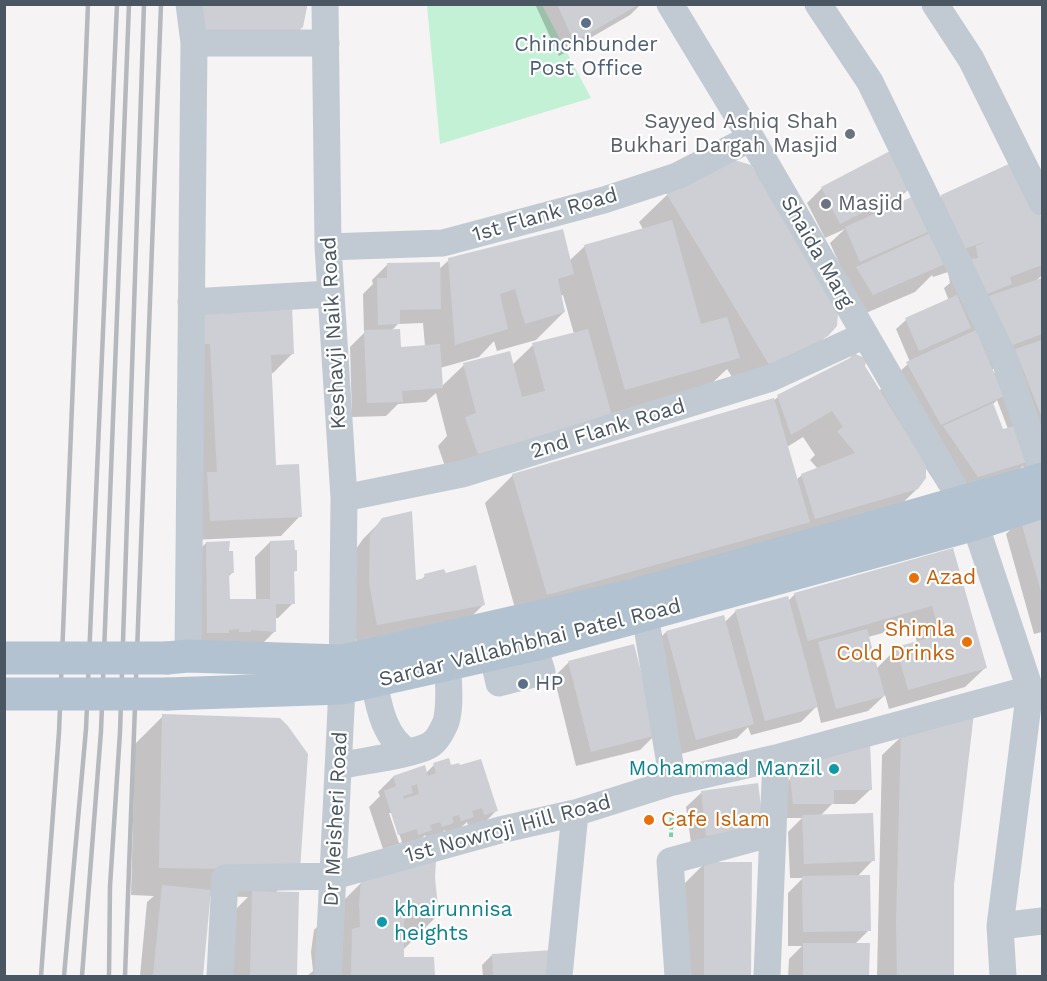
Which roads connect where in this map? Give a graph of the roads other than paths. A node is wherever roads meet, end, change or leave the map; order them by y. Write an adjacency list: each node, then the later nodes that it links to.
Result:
1 (189, 4): 6 (street)
2 (325, 4): 7 (street, Keshavji Naik Road)
3 (670, 4): 8 (street, Shaida Marg)
4 (818, 4): 14 (street)
5 (935, 4): 9 (street)
6 (194, 43): 7 (street); 12 (street)
7 (326, 43): 10 (street, Keshavji Naik Road)
8 (751, 138): 10 (street, 1st Flank Road); 13 (street, Shaida Marg)
9 (1042, 202)
10 (328, 247): 11 (street, Keshavji Naik Road)
11 (330, 294): 12 (street); 16 (street, Keshavji Naik Road)
12 (191, 302): 20 (street)
13 (865, 335): 16 (street, 2nd Flank Road); 18 (street, Shaida Marg)
14 (1042, 470)
15 (1042, 479): 18 (main road, Sardar Vallabhbhai Patel Road)
16 (344, 498): 23 (street, Keshavji Naik Road)
17 (1042, 501): 18 (main road, Sardar Vallabhbhai Patel Road)
18 (969, 513): 19 (main road, Sardar Vallabhbhai Patel Road); 25 (street, Shaida Marg)
19 (640, 605): 22 (main road, Sardar Vallabhbhai Patel Road); 23 (main road, Sardar Vallabhbhai Patel Road); 30 (street)
20 (178, 657): 21 (main road, Sardar Vallabhbhai Patel Road, bridge); 23 (main road, Sardar Vallabhbhai Patel Road)
21 (4, 658)
22 (448, 665): 24 (main road, Sardar Vallabhbhai Patel Road); 27 (street)
23 (342, 674): 24 (main road, Sardar Vallabhbhai Patel Road); 26 (main road, Sardar Vallabhbhai Patel Road, bridge); 29 (street, Dr Meisheri Road)
24 (374, 682): 27 (street)
25 (1030, 689): 28 (street, 1st Nowroji Hill Road); 35 (street)
26 (4, 694)
27 (408, 752): 29 (street)
28 (776, 758): 30 (street, 1st Nowroji Hill Road); 32 (street)
29 (339, 766): 33 (street, Dr Meisheri Road)
30 (673, 782): 31 (street, 1st Nowroji Hill Road)
31 (575, 813): 33 (street, 1st Nowroji Hill Road); 38 (street)
32 (773, 833): 39 (street); 40 (street)
33 (334, 876): 36 (street, 1st Nowroji Hill Road); 37 (street, Dr Meisheri Road)
34 (1042, 921): 35 (street)
35 (1000, 926): 41 (street)
36 (220, 976)
37 (328, 976)
38 (559, 976)
39 (678, 976)
40 (767, 976)
41 (1003, 976)

